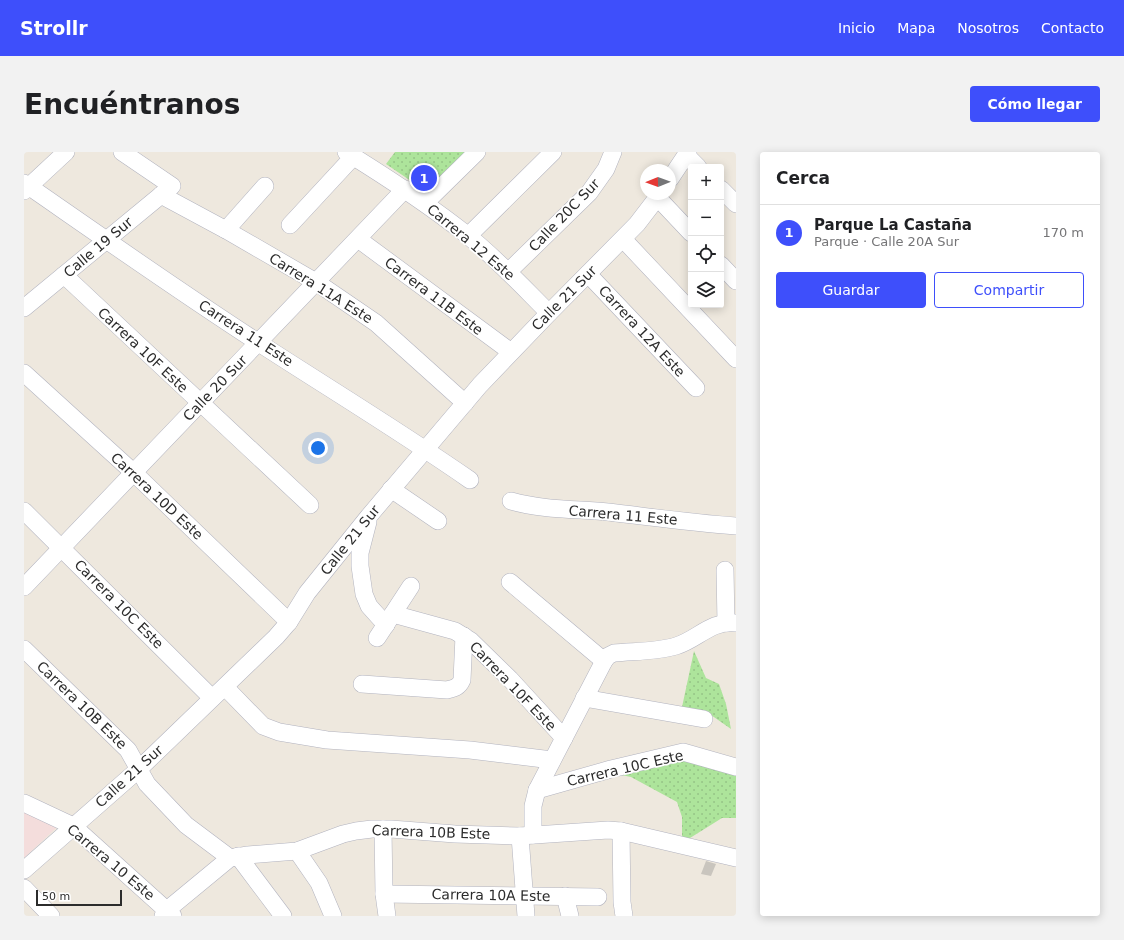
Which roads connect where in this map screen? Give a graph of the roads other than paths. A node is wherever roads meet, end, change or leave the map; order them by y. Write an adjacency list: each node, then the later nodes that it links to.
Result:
1 (66, 152): 12 (street)
2 (122, 152): 8 (street, Carrera 11A Este)
3 (477, 152): 18 (street)
4 (553, 152): 23 (street)
5 (613, 152): 28 (street, Calle 20C Sur)
6 (350, 154): 13 (street, Carrera 12 Este); 20 (street)
7 (687, 154): 9 (street); 10 (street)
8 (138, 157): 14 (street, Carrera 11A Este)
9 (695, 164)
10 (676, 170)
11 (265, 186): 21 (street)
12 (26, 187): 26 (street, Carrera 11 Este)
13 (405, 189): 18 (street, Carrera 12 Este); 24 (street, Calle 20 Sur)
14 (166, 190): 21 (street, Carrera 11A Este); 26 (street, Calle 19 Sur)
15 (724, 193): 19 (street)
16 (655, 200): 25 (street, Calle 21 Sur)
17 (662, 200): 22 (street)
18 (425, 203): 23 (street, Carrera 12 Este)
19 (736, 204)
20 (290, 225)
21 (226, 230): 32 (street, Carrera 11A Este)
22 (688, 230)
23 (468, 236): 28 (street, Carrera 12 Este)
24 (358, 239): 32 (street, Calle 20 Sur); 36 (street, Carrera 11B Este)
25 (623, 239): 29 (street, Calle 21 Sur); 37 (street)
26 (106, 240): 30 (street, Calle 19 Sur); 35 (street, Carrera 11 Este)
27 (724, 268): 31 (street)
28 (508, 272): 34 (street, Carrera 12 Este)
29 (588, 274): 34 (street, Calle 21 Sur); 39 (street, Carrera 12A Este)
30 (64, 276): 33 (street, Calle 19 Sur); 40 (street, Carrera 10F Este)
31 (736, 281)
32 (316, 282): 35 (street, Calle 20 Sur); 41 (street, Carrera 11A Este)
33 (24, 308)
34 (549, 313): 36 (street, Calle 21 Sur)
35 (259, 343): 40 (street, Calle 20 Sur); 42 (street, Carrera 11 Este)
36 (511, 352): 41 (street, Calle 21 Sur)
37 (736, 359)
38 (24, 373): 43 (street, Carrera 10D Este)
39 (696, 388)
40 (201, 403): 43 (street, Calle 20 Sur); 47 (street, Carrera 10F Este)
41 (465, 403): 42 (street, Calle 21 Sur)
42 (427, 449): 44 (street, Carrera 11 Este); 45 (street, Calle 21 Sur)
43 (134, 473): 52 (street, Calle 20 Sur); 57 (street, Carrera 10D Este)
44 (470, 480)
45 (391, 489): 49 (street, Calle 21 Sur); 50 (street)
46 (511, 501): 51 (street, Carrera 11 Este)
47 (310, 505)
48 (24, 511): 52 (street, Carrera 10C Este)
49 (369, 516): 57 (street, Calle 21 Sur); 59 (street)
50 (438, 521)
51 (736, 526)
52 (62, 548): 56 (street, Calle 20 Sur); 64 (street, Carrera 10C Este)
53 (725, 570): 58 (street)
54 (510, 582): 62 (street)
55 (411, 586): 59 (street)
56 (24, 588)
57 (289, 622): 64 (street, Calle 21 Sur)
58 (731, 623): 62 (street)
59 (385, 626): 60 (street, Carrera 10F Este)
60 (464, 636): 63 (street); 67 (street, Carrera 10F Este)
61 (24, 649): 70 (street, Carrera 10B Este)
62 (604, 661): 65 (street)
63 (362, 684)
64 (218, 693): 68 (street); 70 (street, Calle 21 Sur)
65 (584, 698): 66 (street); 67 (street)
66 (704, 719)
67 (564, 738): 68 (street)
68 (552, 760): 71 (street)
69 (736, 767): 71 (street, Carrera 10C Este)
70 (139, 769): 73 (street, Calle 21 Sur); 78 (street, Carrera 10B Este)
71 (537, 790): 76 (street)
72 (24, 803): 73 (street, Carrera 10 Este)
73 (73, 826): 80 (street, Calle 21 Sur); 86 (street, Carrera 10 Este)
74 (383, 829): 76 (street, Carrera 10B Este); 77 (street, Carrera 10B Este); 82 (street)
75 (621, 831): 76 (street, Carrera 10B Este); 79 (street, Carrera 10B Este); 93 (street)
76 (526, 835): 83 (street)
77 (297, 851): 78 (street, Carrera 10B Este); 89 (street)
78 (234, 857): 86 (street); 88 (street)
79 (736, 858)
80 (24, 870)
81 (24, 888): 87 (street)
82 (384, 894): 83 (street, Carrera 10A Este); 90 (street)
83 (524, 896): 84 (street, Carrera 10A Este); 91 (street)
84 (565, 896): 85 (street, Carrera 10A Este); 92 (street)
85 (598, 897)
86 (168, 914)
87 (51, 916)
88 (283, 916)
89 (333, 916)
90 (387, 916)
91 (526, 916)
92 (570, 916)
93 (624, 916)

